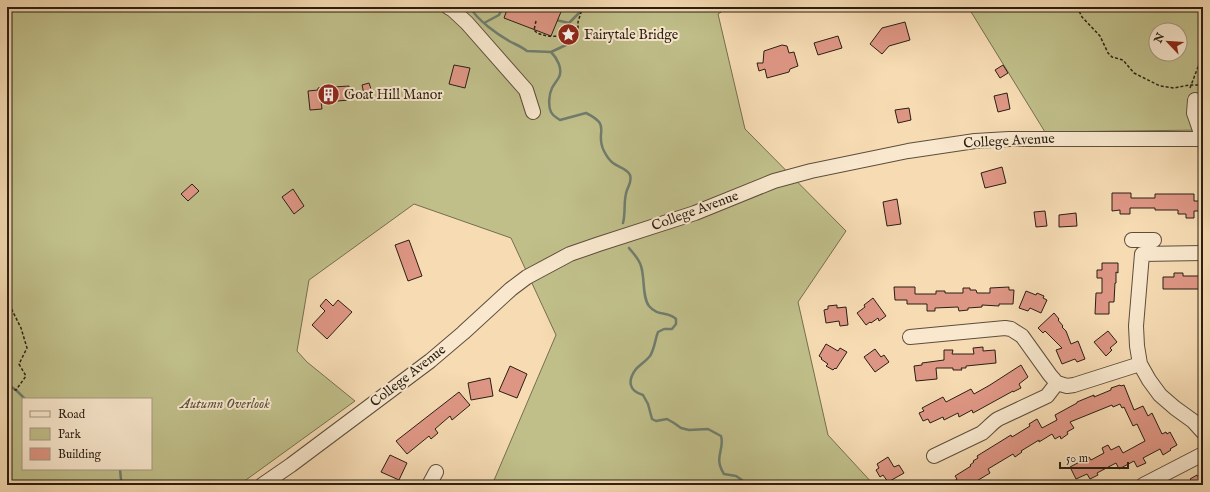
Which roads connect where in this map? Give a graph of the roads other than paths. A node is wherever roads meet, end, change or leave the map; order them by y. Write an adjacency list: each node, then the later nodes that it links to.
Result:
1 (448, 7): 3 (street)
2 (1193, 94): 4 (street)
3 (533, 112)
4 (1203, 139): 13 (street, College Avenue)
5 (1203, 254): 7 (street)
6 (910, 337): 8 (street)
7 (1140, 364): 8 (street); 9 (street)
8 (1057, 383): 11 (street)
9 (1203, 432)
10 (1203, 454): 15 (street)
11 (934, 456)
12 (436, 472): 14 (street)
13 (262, 485)
14 (429, 485)
15 (1143, 485)

